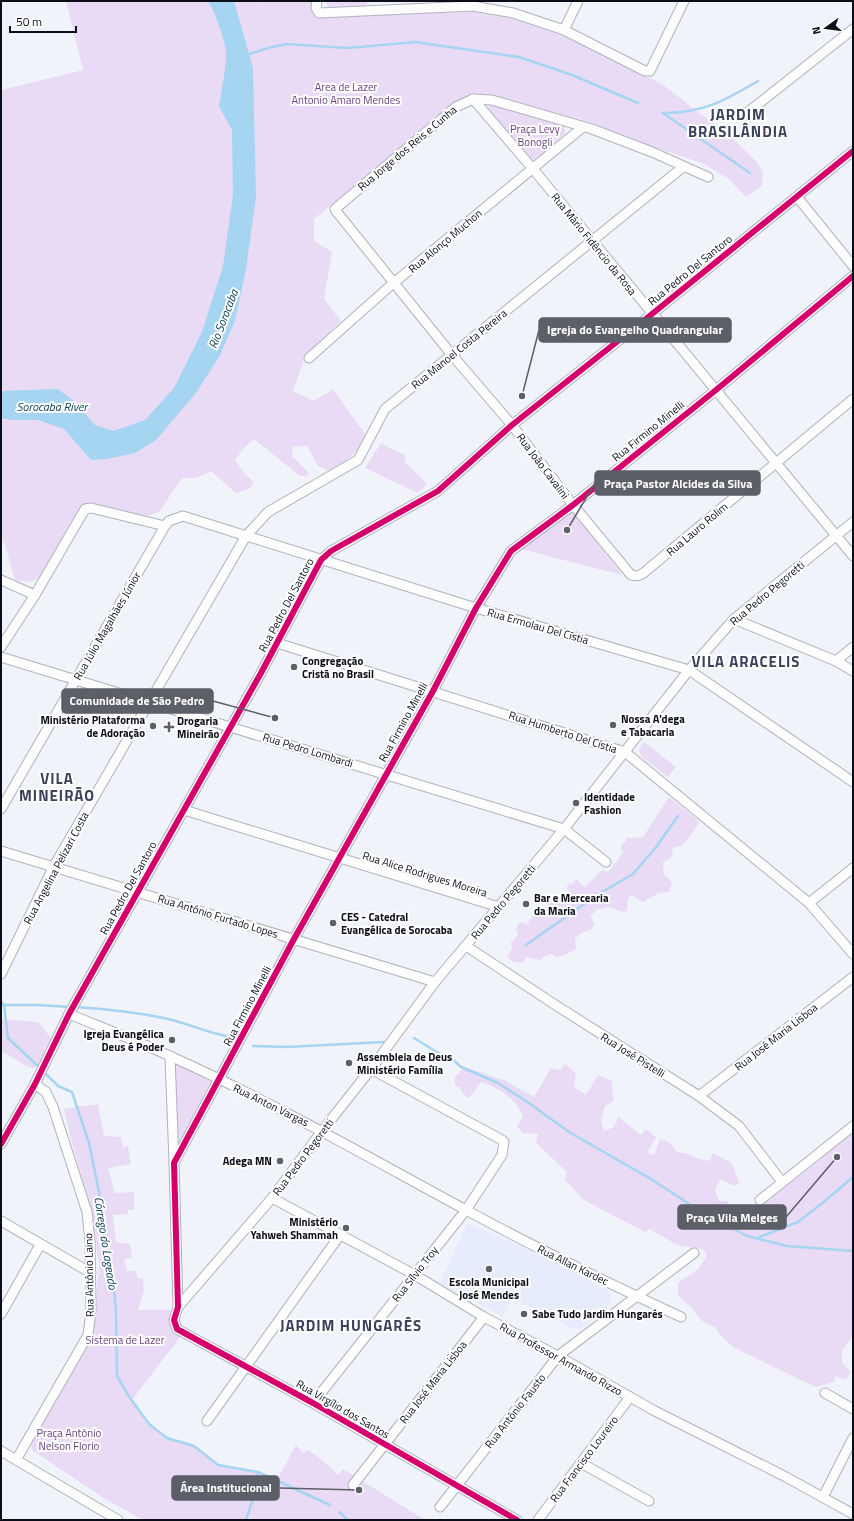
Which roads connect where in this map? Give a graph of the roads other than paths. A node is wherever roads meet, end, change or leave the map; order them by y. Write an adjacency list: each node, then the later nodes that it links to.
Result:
1 (375, 1): 6 (street)
2 (578, 1): 8 (street)
3 (684, 1): 8 (street)
4 (316, 4): 6 (street)
5 (474, 4): 6 (street); 8 (street)
6 (371, 11)
7 (853, 29): 10 (street)
8 (564, 30)
9 (473, 99): 11 (street, Rua Jorge dos Reis e Cunha); 14 (street, Rua Mário Fidêncio da Rosa); 17 (street, Rua Jorge dos Reis e Cunha)
10 (743, 116)
11 (583, 127): 13 (street, Rua Jorge dos Reis e Cunha); 14 (street, Rua Alonço Muchon)
12 (853, 151): 16 (street, Rua Pedro Del Santoro)
13 (683, 167): 15 (street, Rua Jorge dos Reis e Cunha); 18 (street, Rua Manoel Costa Pereira)
14 (533, 169): 18 (street, Rua Mário Fidêncio da Rosa); 21 (street, Rua Alonço Muchon)
15 (708, 176)
16 (797, 197): 19 (street); 22 (street, Rua Pedro Del Santoro)
17 (336, 207): 21 (street, Rua João Cavalini)
18 (592, 241): 22 (street, Rua Mário Fidêncio da Rosa); 23 (street, Rua Manoel Costa Pereira)
19 (853, 266)
20 (853, 276): 25 (street, Rua Firmino Minelli)
21 (394, 284): 23 (street, Rua João Cavalini); 24 (street, Rua Alonço Muchon)
22 (652, 314): 25 (street, Rua Mário Fidêncio da Rosa); 27 (street, Rua Pedro Del Santoro)
23 (452, 355): 27 (street, Rua João Cavalini); 32 (street, Rua Manoel Costa Pereira)
24 (309, 358)
25 (716, 390): 28 (street, Rua Mário Fidêncio da Rosa); 29 (street, Rua Firmino Minelli)
26 (853, 398): 28 (street, Rua Lauro Rolim)
27 (512, 425): 29 (street, Rua João Cavalini); 35 (street, Rua Pedro Del Santoro)
28 (776, 463): 33 (street, Rua Mário Fidêncio da Rosa); 36 (street, Rua Lauro Rolim)
29 (573, 505): 36 (street, Rua João Cavalini); 39 (street, Rua Firmino Minelli)
30 (853, 522): 33 (street, Rua Pedro Pegoretti)
31 (165, 526): 32 (street, Rua Ermolau Del Cístia); 38 (street); 48 (street, Rua Júlio Magalhães Júnior)
32 (246, 536): 35 (street, Rua Ermolau Del Cístia); 50 (street, Rua Angelina Pelizari Costa)
33 (836, 536): 34 (street, Rua Mário Fidêncio da Rosa); 40 (street, Rua Pedro Pegoretti)
34 (853, 556)
35 (321, 560): 39 (street, Rua Ermolau Del Cístia); 41 (street, Rua Pedro Del Santoro)
36 (631, 576)
37 (1, 580): 38 (street)
38 (35, 595): 42 (street)
39 (476, 608): 46 (street, Rua Ermolau Del Cístia); 49 (street, Rua Firmino Minelli)
40 (734, 620): 45 (street); 46 (street, Rua Pedro Pegoretti)
41 (278, 643): 49 (street, Rua Humberto Del Cístia); 51 (street, Rua Pedro Del Santoro)
42 (1, 647)
43 (853, 647): 45 (street)
44 (1, 657): 48 (street, Rua Pedro Lombardi)
45 (836, 661): 47 (street)
46 (689, 670): 52 (street, Rua Pedro Pegoretti); 54 (street, Rua Ermolau Del Cístia)
47 (853, 671)
48 (77, 679): 50 (street, Rua Pedro Lombardi); 55 (street, Rua Júlio Magalhães Júnior)
49 (432, 691): 52 (street, Rua Humberto Del Cístia); 53 (street, Rua Firmino Minelli)
50 (150, 702): 51 (street, Rua Pedro Lombardi); 61 (street, Rua Angelina Pelizari Costa)
51 (230, 726): 53 (street, Rua Pedro Lombardi); 56 (street, Rua Pedro Del Santoro)
52 (625, 752): 57 (street, Rua Pedro Pegoretti); 64 (street, Rua Humberto Del Cístia)
53 (386, 774): 57 (street, Rua Pedro Lombardi); 59 (street, Rua Firmino Minelli)
54 (853, 782)
55 (1, 809)
56 (184, 810): 59 (street, Rua Alice Rodrigues Moreira); 63 (street, Rua Pedro Del Santoro)
57 (564, 829): 60 (street, Rua Pedro Lombardi); 65 (street, Rua Pedro Pegoretti)
58 (1, 851): 61 (street, Rua Antônio Furtado Lopes)
59 (340, 858): 65 (street, Rua Alice Rodrigues Moreira); 66 (street, Rua Firmino Minelli)
60 (606, 862)
61 (54, 866): 63 (street, Rua Antônio Furtado Lopes); 69 (street, Rua Angelina Pelizari Costa)
62 (853, 868): 64 (street)
63 (138, 892): 66 (street, Rua Antônio Furtado Lopes); 72 (street, Rua Pedro Del Santoro)
64 (809, 903): 68 (street, Rua Humberto Del Cístia)
65 (499, 907): 67 (street, Rua Pedro Pegoretti)
66 (294, 940): 71 (street, Rua Antônio Furtado Lopes); 75 (street, Rua Firmino Minelli)
67 (466, 946): 71 (street, Rua Pedro Pegoretti); 77 (street, Rua José Pistelli)
68 (853, 954)
69 (1, 974)
70 (853, 977): 77 (street, Rua José Maria Lisboa)
71 (436, 982): 74 (street, Rua Pedro Pegoretti)
72 (69, 1014): 73 (street, Rua Anton Vargas); 76 (street, Rua Pedro Del Santoro)
73 (170, 1056): 75 (street, Rua Anton Vargas); 81 (street)
74 (371, 1069): 79 (street, Rua Pedro Pegoretti); 85 (street, Rua Sílvio Troy)
75 (220, 1080): 79 (street, Rua Anton Vargas); 81 (street, Rua Firmino Minelli)
76 (35, 1084): 80 (street, Rua Pedro Del Santoro); 90 (street, Rua Antônio Laino)
77 (699, 1096): 82 (street, Rua José Pistelli)
78 (853, 1126): 82 (street)
79 (322, 1131): 83 (street, Rua Pedro Pegoretti); 85 (street, Rua Anton Vargas)
80 (1, 1144)
81 (174, 1163): 93 (street)
82 (782, 1182): 84 (street)
83 (272, 1198): 87 (street, Rua Professor Armando Rizzo); 93 (street, Rua Pedro Pegoretti)
84 (760, 1200)
85 (466, 1210): 91 (street, Rua Sílvio Troy); 92 (street, Rua Allan Kardec)
86 (1, 1221): 88 (street)
87 (340, 1235): 91 (street, Rua Professor Armando Rizzo); 98 (street)
88 (40, 1245): 90 (street); 94 (street)
89 (694, 1253): 92 (street, Rua Antônio Fausto)
90 (91, 1273): 107 (street, Rua Antônio Laino)
91 (415, 1275): 95 (street, Rua Professor Armando Rizzo); 101 (street, Rua Sílvio Troy)
92 (638, 1296): 96 (street, Rua Allan Kardec); 97 (street, Rua Antônio Fausto)
93 (178, 1307): 98 (street, Rua Virgílio dos Santos)
94 (1, 1314)
95 (484, 1317): 97 (street, Rua Professor Armando Rizzo); 105 (street, Rua José Maria Lisboa)
96 (681, 1317)
97 (558, 1356): 100 (street, Rua Professor Armando Rizzo); 110 (street, Rua Antônio Fausto)
98 (246, 1366): 101 (street, Rua Virgílio dos Santos); 103 (street)
99 (825, 1393): 102 (street)
100 (630, 1397): 108 (street, Rua Francisco Loureiro); 111 (street, Rua Professor Armando Rizzo)
101 (313, 1403): 105 (street, Rua Virgílio dos Santos)
102 (853, 1409)
103 (207, 1421)
104 (853, 1438): 111 (street)
105 (384, 1444): 109 (street, Rua José Maria Lisboa); 110 (street, Rua Virgílio dos Santos)
106 (1, 1451): 107 (street)
107 (16, 1460): 115 (street)
108 (580, 1464): 112 (street); 117 (street, Rua Francisco Loureiro)
109 (353, 1485)
110 (456, 1485): 113 (street, Rua Antônio Fausto); 116 (street, Rua Virgílio dos Santos)
111 (823, 1497): 114 (street, Rua Professor Armando Rizzo)
112 (649, 1501)
113 (440, 1507)
114 (853, 1513): 118 (street)
115 (118, 1520)
116 (517, 1520)
117 (538, 1520)
118 (845, 1520)

